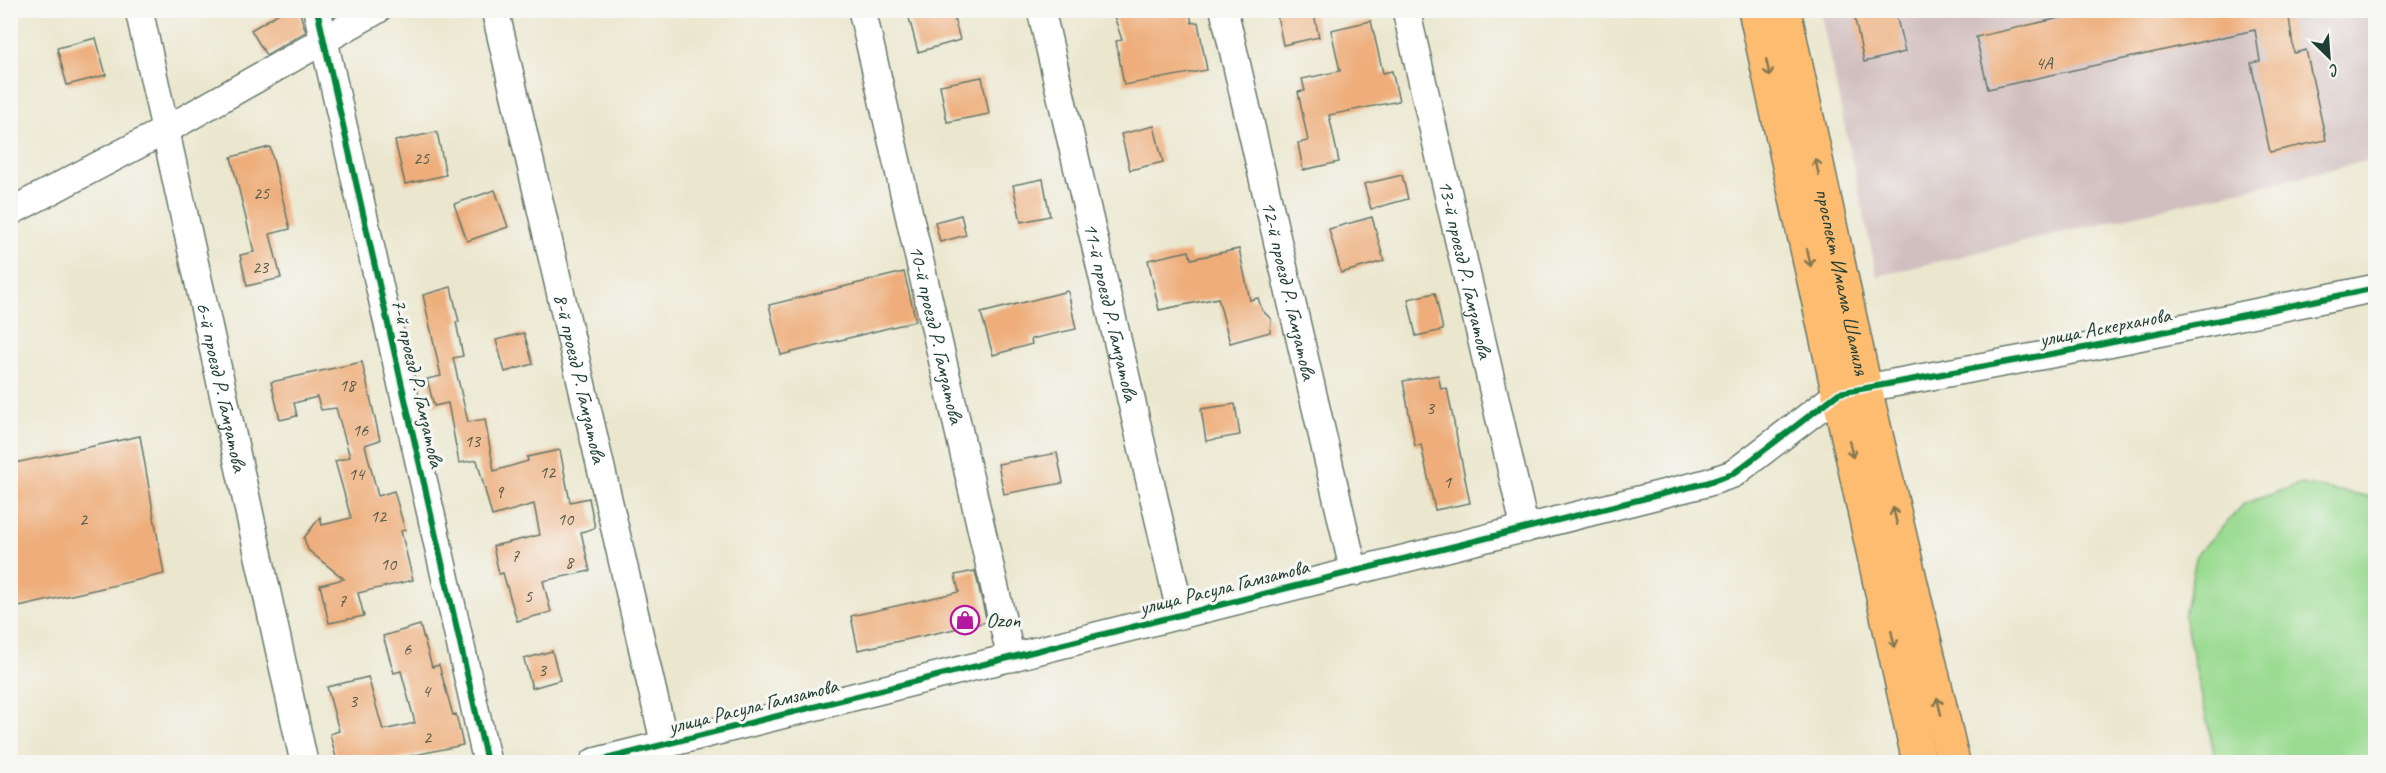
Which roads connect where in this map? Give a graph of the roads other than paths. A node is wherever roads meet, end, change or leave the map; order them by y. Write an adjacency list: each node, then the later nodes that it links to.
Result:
1 (139, 10): 12 (street, 6-й проезд Р. Гамзатова)
2 (317, 10): 11 (street, 7-й проезд Р. Гамзатова)
3 (377, 10): 11 (street)
4 (495, 10): 20 (street, 8-й проезд Р. Гамзатова)
5 (862, 10): 19 (street, 10-й проезд Р. Гамзатова)
6 (1041, 10): 18 (street, 11-й проезд Р. Гамзатова)
7 (1224, 10): 17 (street, 12-й проезд Р. Гамзатова)
8 (1406, 10): 16 (street, 13-й проезд Р. Гамзатова)
9 (1755, 10): 15 (main road, проспект Имама Шамиля, one-way to 15)
10 (1784, 10): 15 (main road, проспект Имама Шамиля, one-way to 10)
11 (324, 40): 12 (street); 22 (street, 7-й проезд Р. Гамзатова)
12 (166, 130): 13 (street); 21 (street, 6-й проезд Р. Гамзатова)
13 (10, 212)
14 (2376, 288): 15 (street, улица Аскерханова)
15 (1852, 391): 16 (street, улица Расула Гамзатова); 24 (main road, проспект Имама Шамиля, one-way to 24); 25 (main road, проспект Имама Шамиля, one-way to 15)
16 (1525, 529): 17 (street, улица Расула Гамзатова)
17 (1354, 572): 18 (street, улица Расула Гамзатова)
18 (1181, 615): 19 (street, улица Расула Гамзатова)
19 (1011, 658): 20 (street, улица Расула Гамзатова)
20 (666, 745): 23 (street, улица Расула Гамзатова)
21 (304, 762)
22 (487, 762)
23 (594, 762)
24 (1919, 762)
25 (1953, 762)

